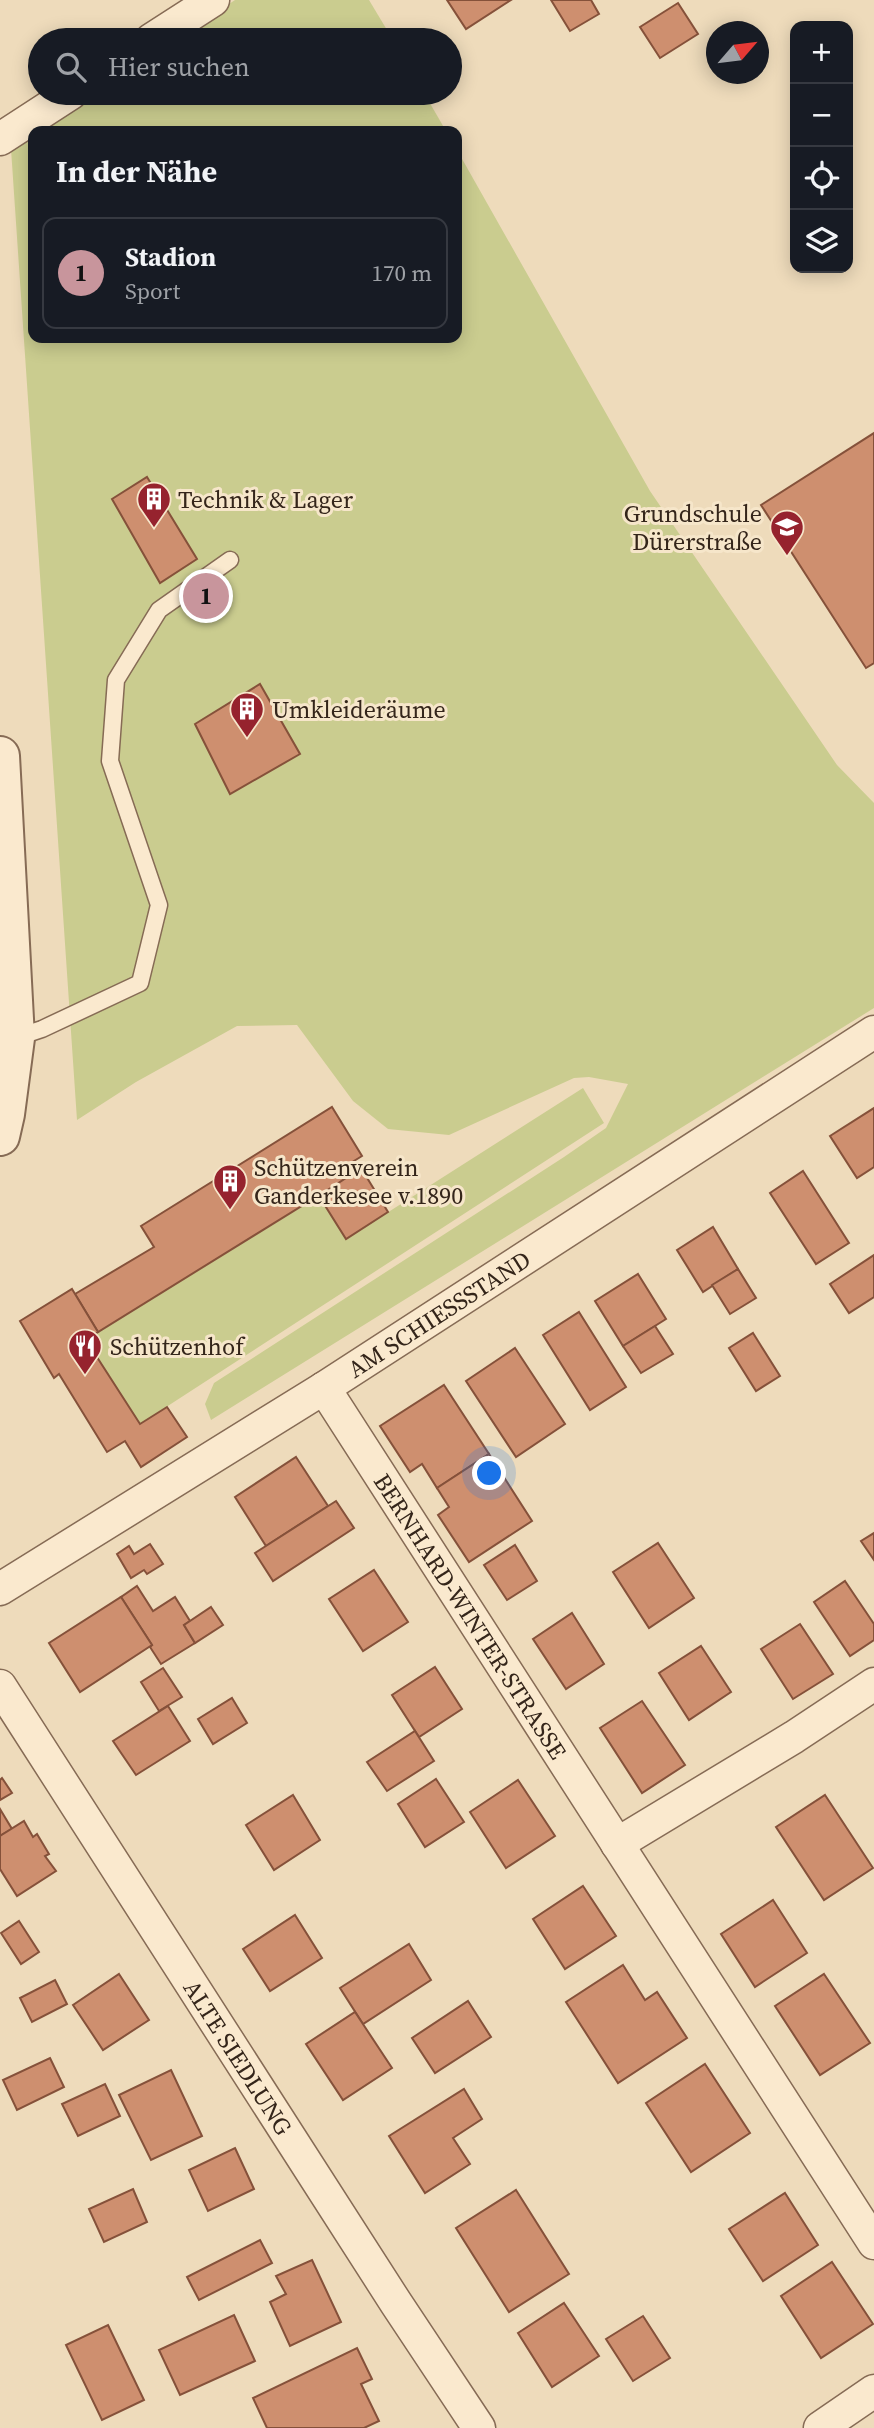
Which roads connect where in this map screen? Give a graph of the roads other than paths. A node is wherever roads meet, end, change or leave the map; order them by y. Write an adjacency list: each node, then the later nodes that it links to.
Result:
1 (213, 0): 2 (street)
2 (170, 28)
3 (52, 105): 4 (street)
4 (0, 139)
5 (230, 560): 9 (lane)
6 (0, 756): 7 (street)
7 (5, 938): 9 (street)
8 (874, 1032): 11 (street, AM SCHIESSSTAND)
9 (15, 1038): 10 (street)
10 (0, 1136)
11 (324, 1388): 12 (street, AM SCHIESSSTAND); 15 (street, BERNHARD-WINTER-STRASSE)
12 (0, 1589)
13 (874, 1685): 15 (street)
14 (0, 1686): 18 (street, ALTE SIEDLUNG)
15 (617, 1844): 16 (street, BERNHARD-WINTER-STRASSE)
16 (874, 2243)
17 (874, 2391): 19 (street)
18 (479, 2428)
19 (820, 2428)

